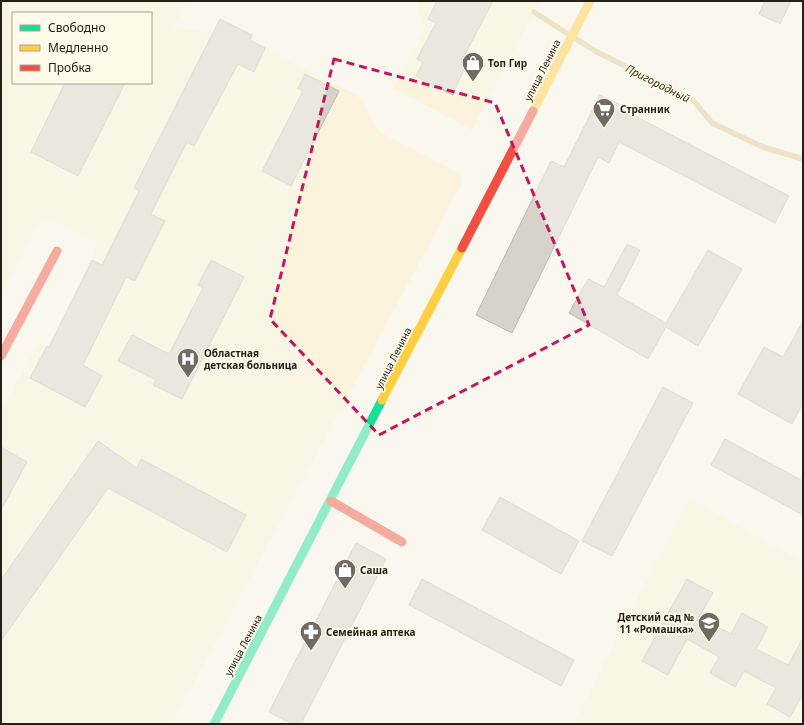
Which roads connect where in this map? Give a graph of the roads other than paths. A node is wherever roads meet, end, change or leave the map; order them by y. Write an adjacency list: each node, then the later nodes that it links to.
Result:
1 (590, 1): 4 (main road, улица Ленина)
2 (57, 251): 3 (main road)
3 (1, 356)
4 (331, 501): 5 (main road); 6 (main road, улица Ленина)
5 (402, 542)
6 (214, 724)

